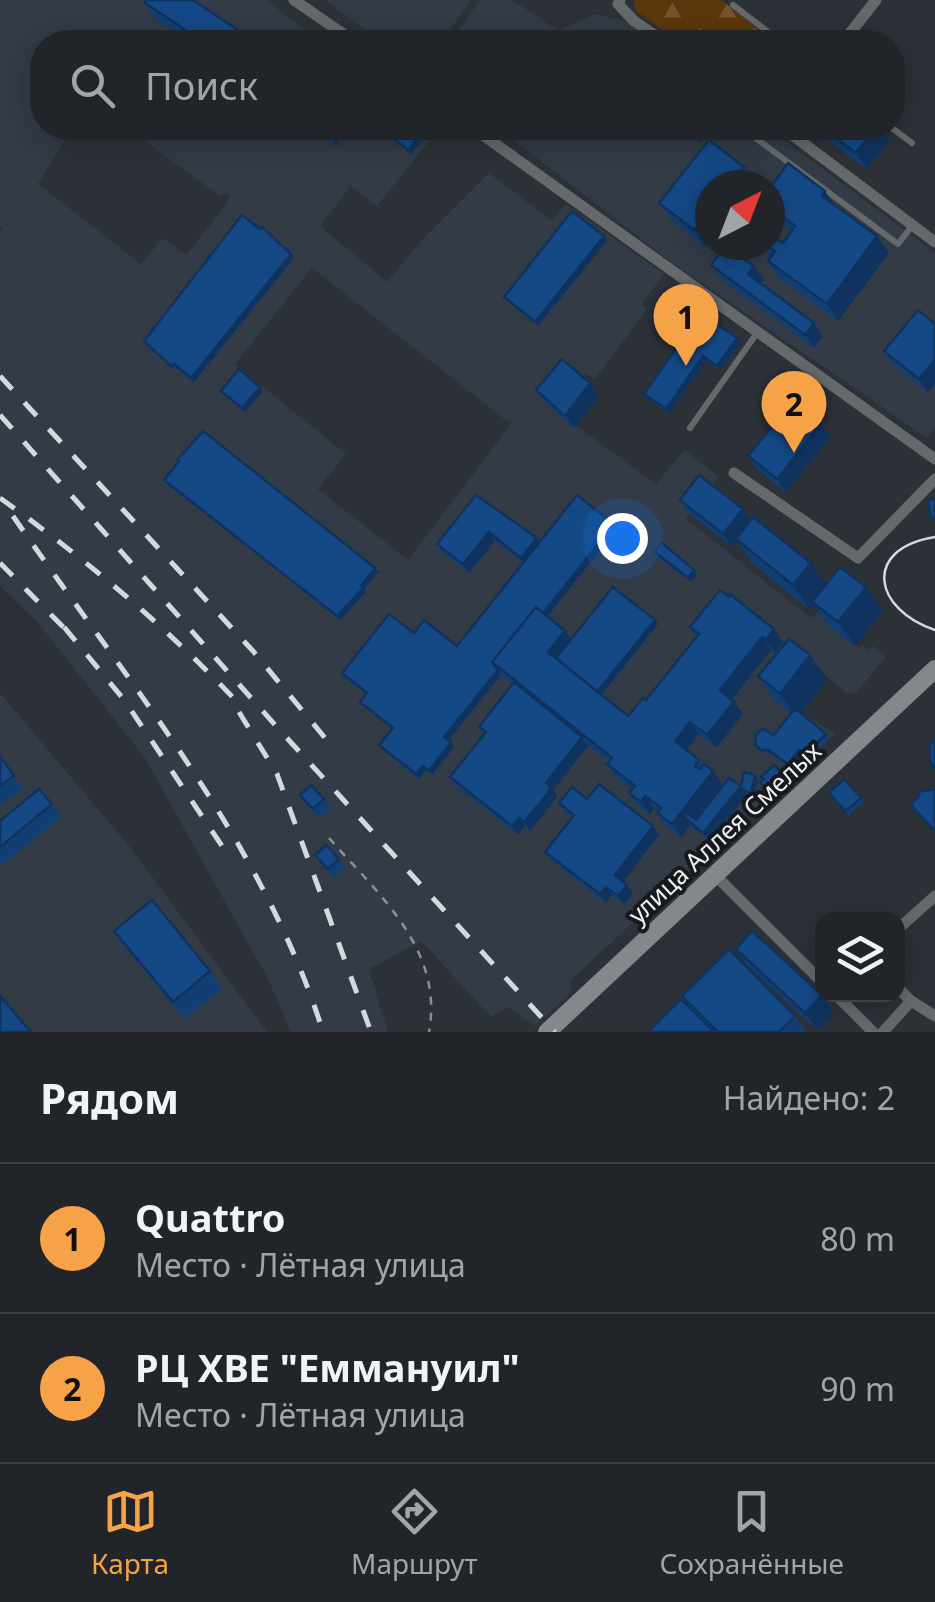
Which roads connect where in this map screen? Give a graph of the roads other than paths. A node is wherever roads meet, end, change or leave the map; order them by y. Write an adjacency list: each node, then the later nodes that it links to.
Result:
1 (294, 0): 5 (street)
2 (620, 0): 6 (street)
3 (876, 0): 8 (street)
4 (733, 5): 7 (lane)
5 (336, 30)
6 (647, 30)
7 (765, 30)
8 (852, 30)
9 (905, 138): 13 (lane)
10 (491, 140): 16 (street)
11 (758, 140): 14 (lane)
12 (799, 140): 14 (street)
13 (912, 143)
14 (912, 224): 15 (street)
15 (935, 242)
16 (758, 332): 17 (lane); 18 (street)
17 (690, 428)
18 (935, 459)
19 (734, 473): 20 (street)
20 (935, 478)
21 (935, 669): 22 (main road, улица Аллея Смелых)
22 (714, 875): 25 (street); 30 (main road, улица Аллея Смелых)
23 (935, 896): 24 (street)
24 (905, 923)
25 (815, 975)
26 (905, 996): 28 (street)
27 (843, 1002): 31 (street)
28 (911, 1002): 29 (street); 32 (street)
29 (935, 1016)
30 (547, 1032)
31 (873, 1032)
32 (882, 1032)

